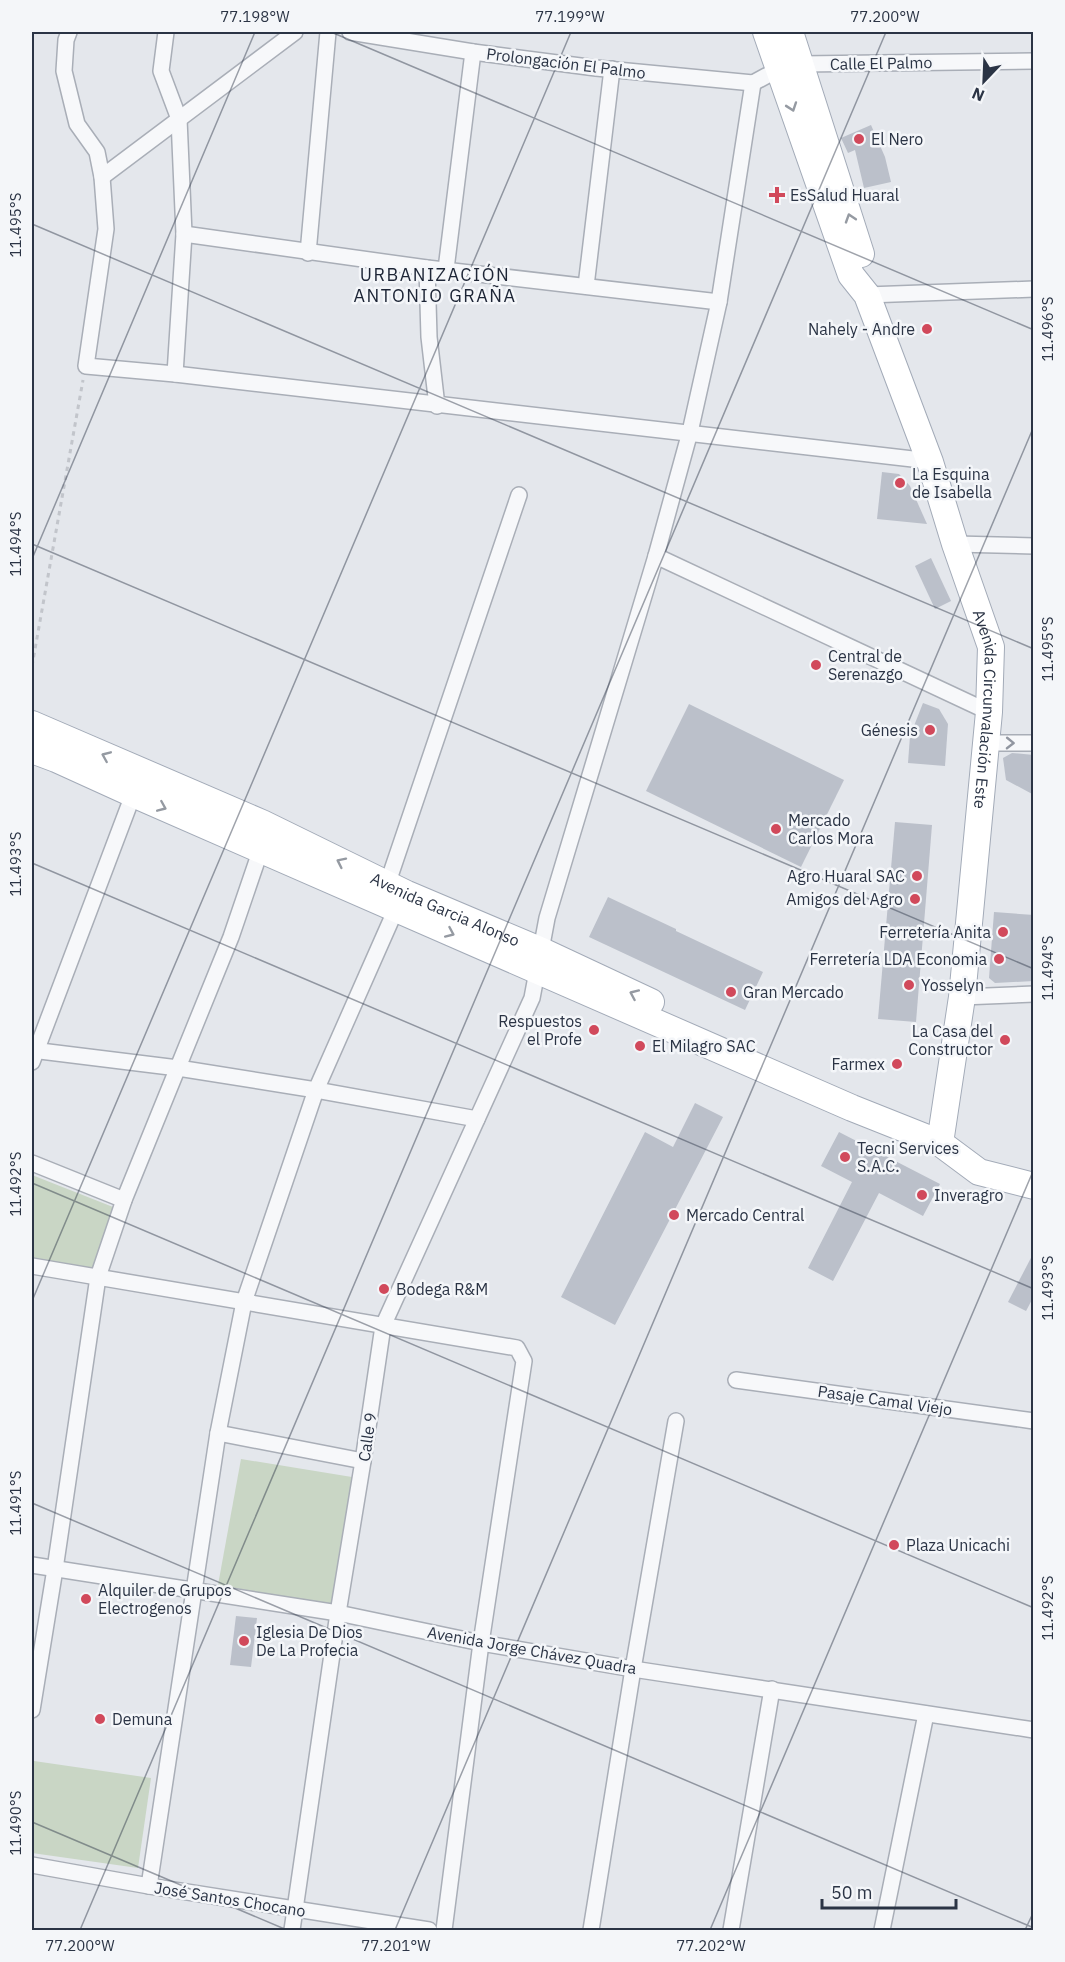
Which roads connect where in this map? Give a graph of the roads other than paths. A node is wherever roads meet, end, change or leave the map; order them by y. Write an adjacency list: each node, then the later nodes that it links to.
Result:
1 (69, 32): 14 (street)
2 (166, 32): 13 (street)
3 (295, 32): 13 (street)
4 (328, 32): 16 (street)
5 (350, 32): 8 (street, Prolongación El Palmo)
6 (766, 32): 10 (main road, Avenida Circunvalación Este)
7 (790, 32): 10 (main road, Avenida Circunvalación Este)
8 (473, 52): 11 (street, Prolongación El Palmo); 18 (street)
9 (1034, 62): 10 (street, Calle El Palmo)
10 (790, 67): 12 (street); 21 (main road, Avenida Circunvalación Este)
11 (612, 69): 12 (street, Prolongación El Palmo); 19 (street)
12 (753, 83): 22 (street, Calle 9)
13 (179, 119): 14 (street); 15 (street)
14 (102, 177): 23 (street)
15 (184, 234): 16 (street); 23 (street)
16 (308, 253): 17 (street)
17 (427, 268): 18 (street); 24 (street)
18 (446, 269): 19 (street)
19 (586, 286): 22 (street)
20 (1034, 288): 21 (street)
21 (867, 295): 26 (main road, Avenida Circunvalación Este)
22 (718, 302): 25 (street, Calle 9)
23 (175, 374): 24 (street)
24 (437, 406): 25 (street)
25 (690, 432): 26 (street); 30 (street, Calle 9)
26 (930, 461): 28 (main road, Avenida Circunvalación Este)
27 (519, 495): 39 (street)
28 (955, 544): 29 (street); 31 (main road, Avenida Circunvalación Este)
29 (1034, 546)
30 (656, 556): 31 (street); 41 (street, Calle 9)
31 (989, 712): 33 (main road, Avenida Circunvalación Este)
32 (32, 724): 36 (main road, Avenida Garcia Alonso, one-way to 32)
33 (986, 743): 34 (street, one-way to 34); 43 (main road, Avenida Circunvalación Este)
34 (1034, 743)
35 (32, 750): 36 (main road, Avenida Garcia Alonso)
36 (138, 783): 37 (main road, Avenida Garcia Alonso); 38 (main road, Avenida Garcia Alonso, one-way to 38); 44 (street)
37 (262, 823): 38 (street); 39 (main road, Avenida Garcia Alonso, one-way to 37)
38 (261, 849): 40 (main road, Avenida Garcia Alonso); 45 (street)
39 (387, 885): 41 (main road, Avenida Garcia Alonso)
40 (396, 909): 41 (main road, Avenida Garcia Alonso, one-way to 41); 46 (street)
41 (540, 961): 47 (street, Calle 9); 48 (main road, Avenida Garcia Alonso)
42 (1034, 994): 43 (street)
43 (962, 997): 48 (main road, Avenida Circunvalación Este)
44 (33, 1054): 45 (street)
45 (178, 1068): 46 (street); 51 (street)
46 (316, 1090): 47 (street); 54 (street)
47 (477, 1119): 55 (street, Calle 9)
48 (940, 1143): 50 (main road, Avenida Garcia Alonso)
49 (32, 1163): 51 (street)
50 (1034, 1186)
51 (124, 1200): 53 (street)
52 (32, 1266): 53 (street)
53 (98, 1277): 54 (street); 62 (street)
54 (244, 1302): 55 (street); 59 (street)
55 (383, 1326): 60 (street, Calle 9); 65 (street)
56 (736, 1380): 58 (street, Pasaje Camal Viejo)
57 (676, 1421): 66 (street)
58 (1034, 1421)
59 (218, 1433): 60 (street); 63 (street)
60 (363, 1461): 64 (street, Calle 9)
61 (32, 1565): 62 (street, Avenida Jorge Chávez Quadra)
62 (55, 1569): 63 (street, Avenida Jorge Chávez Quadra); 68 (street)
63 (193, 1590): 64 (street, Avenida Jorge Chávez Quadra); 72 (street)
64 (338, 1612): 65 (street, Avenida Jorge Chávez Quadra); 73 (street, Calle 9)
65 (482, 1643): 66 (street, Avenida Jorge Chávez Quadra); 76 (street)
66 (633, 1669): 67 (street, Avenida Jorge Chávez Quadra); 77 (street)
67 (772, 1689): 69 (street, Avenida Jorge Chávez Quadra); 78 (street)
68 (32, 1710)
69 (926, 1714): 70 (street, Avenida Jorge Chávez Quadra); 79 (street)
70 (1034, 1731)
71 (32, 1865): 72 (street, José Santos Chocano)
72 (149, 1886): 73 (street, José Santos Chocano)
73 (295, 1910): 74 (street, Calle 9); 75 (street, José Santos Chocano)
74 (292, 1930)
75 (429, 1930)
76 (444, 1930)
77 (591, 1930)
78 (731, 1930)
79 (882, 1930)

